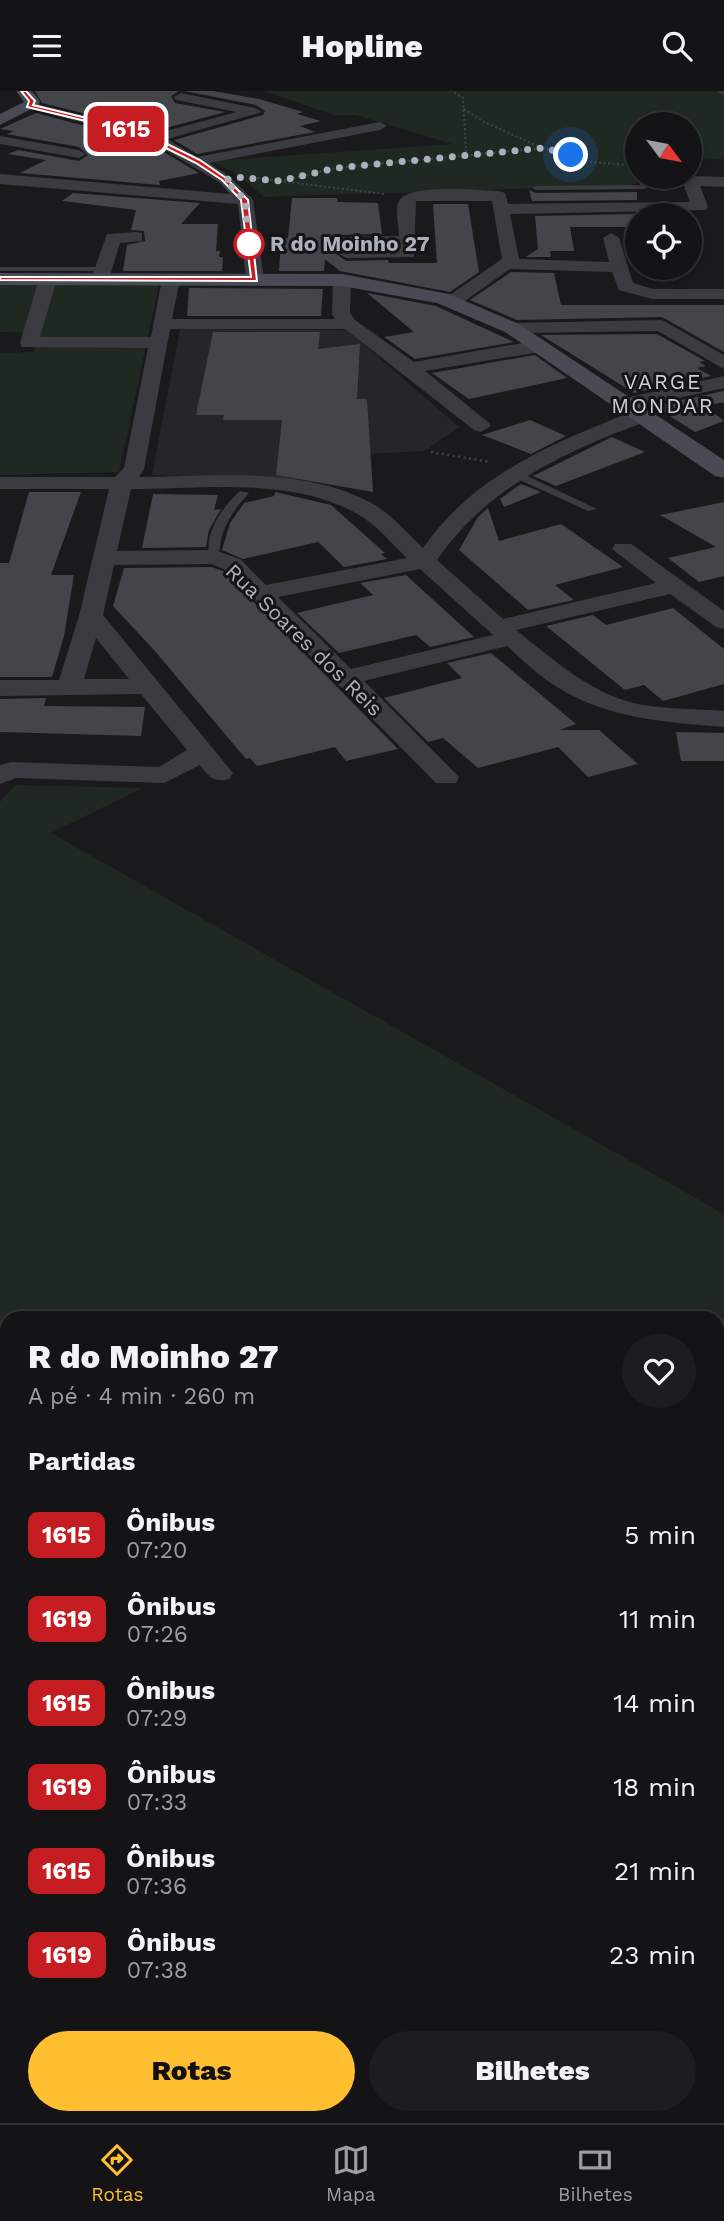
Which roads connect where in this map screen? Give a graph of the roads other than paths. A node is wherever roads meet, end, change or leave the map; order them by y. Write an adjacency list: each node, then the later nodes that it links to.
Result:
1 (181, 97): 6 (street)
2 (28, 100): 3 (street); 4 (street); 6 (street)
3 (0, 102)
4 (0, 120)
5 (380, 126): 11 (street)
6 (155, 138): 11 (street)
7 (0, 140): 8 (street)
8 (18, 143): 9 (street); 10 (street)
9 (0, 153)
10 (79, 154)
11 (198, 162): 17 (street)
12 (0, 179): 17 (street)
13 (702, 181): 14 (street)
14 (724, 181)
15 (625, 187): 16 (lane)
16 (536, 188)
17 (245, 200): 32 (street)
18 (502, 202): 19 (street); 24 (street); 25 (street)
19 (625, 205)
20 (702, 207): 21 (street)
21 (722, 211)
22 (136, 237): 28 (street)
23 (611, 238): 26 (street)
24 (407, 241)
25 (508, 264): 26 (street); 35 (street)
26 (619, 267): 34 (street)
27 (0, 269): 28 (lane)
28 (102, 274): 30 (street); 31 (street)
29 (0, 279): 30 (street)
30 (48, 279): 38 (street)
31 (171, 279): 32 (street); 38 (street)
32 (255, 279): 33 (street)
33 (342, 280): 35 (street); 36 (street)
34 (724, 294)
35 (453, 301): 37 (street)
36 (349, 324): 38 (street); 41 (street)
37 (512, 328): 39 (street); 40 (street)
38 (160, 333): 47 (street)
39 (538, 346): 41 (street); 43 (street)
40 (724, 362)
41 (410, 368): 44 (street)
42 (724, 381): 43 (street)
43 (633, 411): 45 (street); 46 (street)
44 (481, 426)
45 (724, 471)
46 (518, 472): 50 (lane); 54 (street)
47 (123, 481): 48 (street); 53 (street); 54 (street)
48 (0, 483)
49 (244, 493): 52 (lane, Rua Soares dos Reis)
50 (592, 509)
51 (624, 549): 55 (street)
52 (214, 557): 53 (street); 56 (street, Rua Soares dos Reis)
53 (103, 558): 58 (street)
54 (425, 561): 56 (street); 59 (street)
55 (675, 586): 57 (street); 59 (street)
56 (260, 593): 60 (street, Rua Soares dos Reis)
57 (718, 612)
58 (91, 616): 61 (street); 63 (street)
59 (504, 633): 60 (street); 64 (street)
60 (344, 678): 68 (street, Rua Soares dos Reis)
61 (147, 686): 63 (street); 65 (street)
62 (0, 688): 63 (street)
63 (69, 689)
64 (724, 719)
65 (203, 752): 66 (street); 67 (street)
66 (220, 773)
67 (0, 776)
68 (446, 777)

